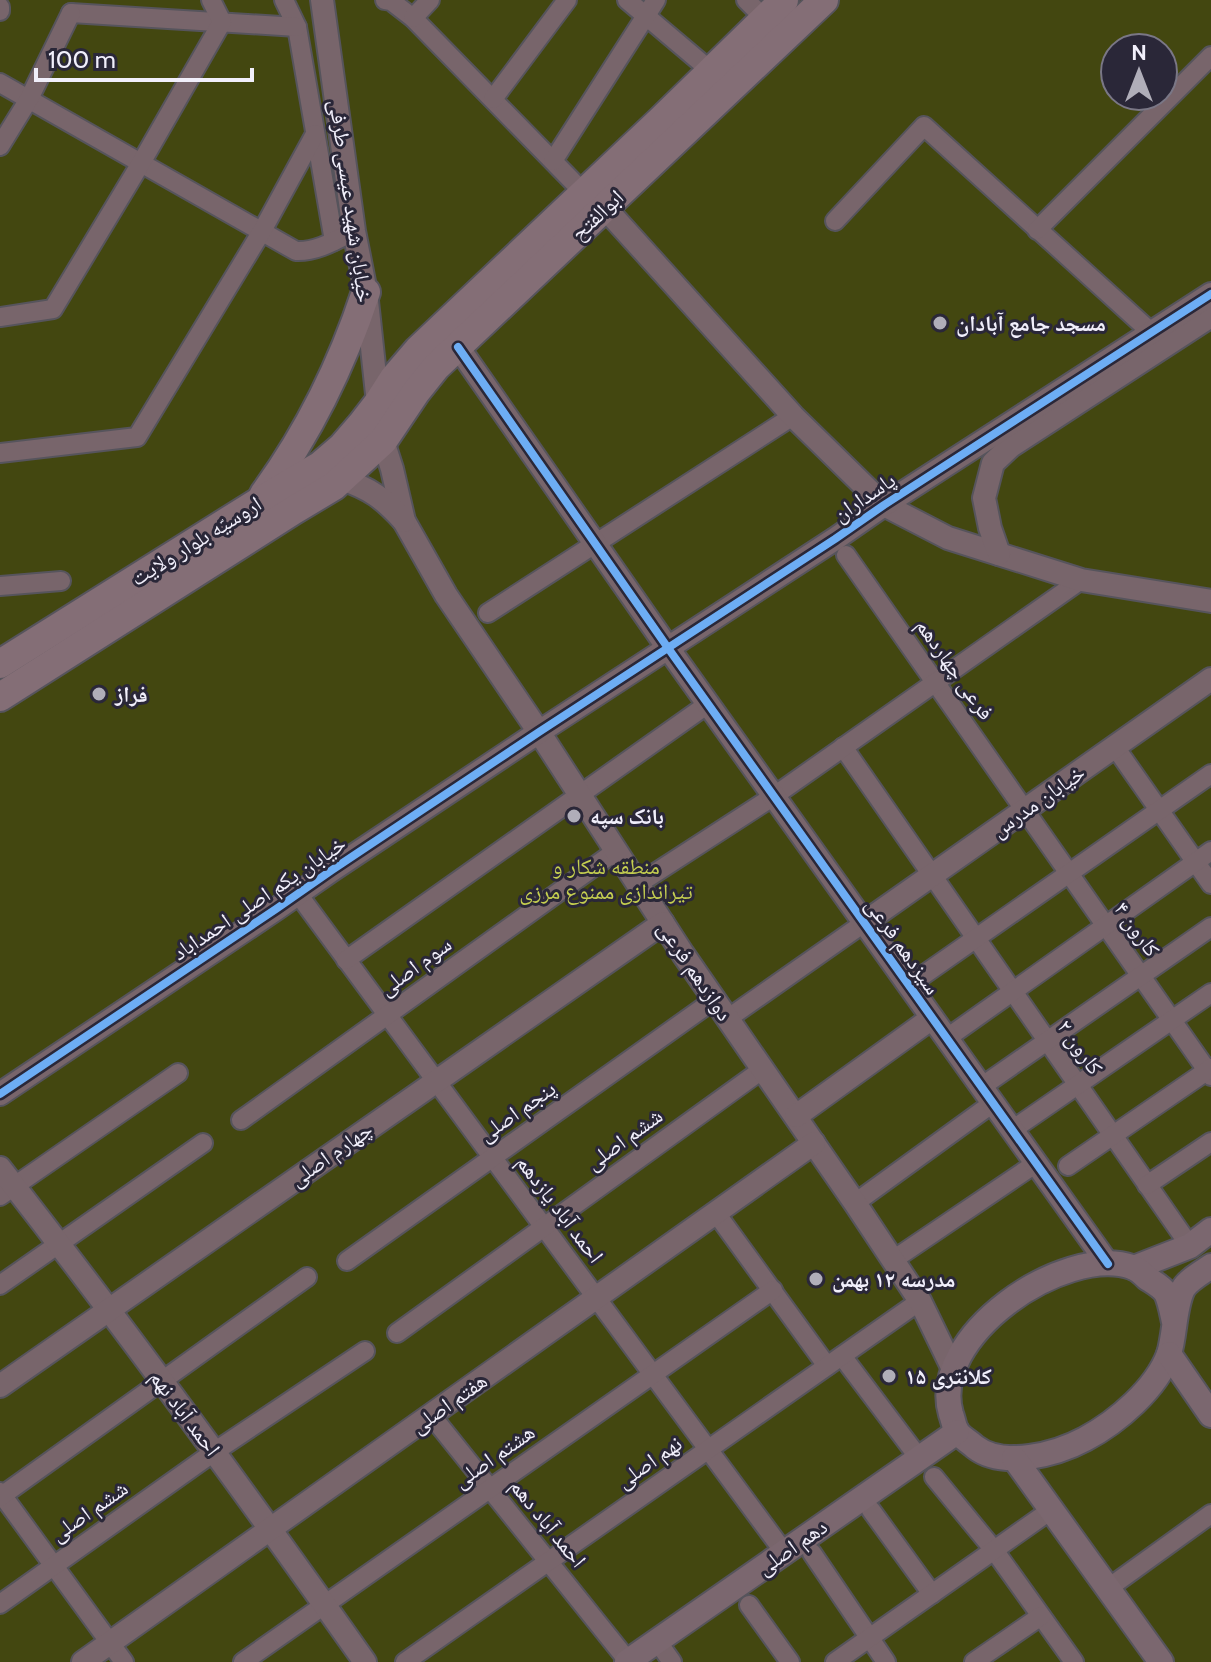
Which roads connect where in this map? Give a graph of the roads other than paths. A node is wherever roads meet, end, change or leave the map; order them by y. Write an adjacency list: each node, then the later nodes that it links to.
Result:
1 (211, 0): 14 (street)
2 (284, 0): 15 (street)
3 (323, 0): 30 (street, خیابان شهید عیسی طرفی)
4 (385, 0): 13 (street)
5 (430, 0): 13 (street)
6 (567, 0): 20 (street)
7 (627, 0): 12 (street)
8 (656, 0): 12 (street)
9 (824, 0): 21 (main road, ابوالفتح)
10 (68, 6): 14 (street); 19 (street)
11 (765, 6): 17 (main road, ابوالفتح)
12 (646, 16): 17 (street); 24 (street)
13 (413, 18): 20 (street)
14 (222, 22): 15 (street); 25 (street)
15 (297, 27): 22 (street)
16 (1211, 56): 28 (street)
17 (711, 71): 21 (main road, ابوالفتح)
18 (0, 83): 19 (street)
19 (29, 99): 23 (street); 25 (street)
20 (493, 99): 24 (street)
21 (669, 130): 26 (main road, ابوالفتح)
22 (315, 134): 29 (street); 31 (street)
23 (0, 146)
24 (553, 161): 26 (street)
25 (141, 163): 29 (street); 35 (street)
26 (594, 200): 37 (main road, ابوالفتح); 38 (main road, ابوالفتح); 39 (street)
27 (835, 221): 28 (street)
28 (1037, 230): 36 (street)
29 (262, 231): 31 (street); 41 (street)
30 (354, 231): 31 (street); 32 (street, خیابان شهید عیسی طرفی)
31 (334, 241)
32 (366, 292): 38 (street, خیابان شهید عیسی طرفی); 43 (main road)
33 (1211, 294): 36 (street, پاسداران)
34 (1211, 316): 47 (street)
35 (0, 317)
36 (1152, 333): 44 (street, پاسداران)
37 (458, 347): 40 (main road, ابوالفتح); 46 (street, سیزدهم فرعی)
38 (378, 403): 40 (main road); 43 (main road, اروسیّه بلوار ولایت)
39 (793, 416): 44 (street); 46 (street)
40 (383, 441): 42 (main road, اروسیّه بلوار ولایت); 45 (street, دوازدهم فرعی)
41 (0, 453)
42 (341, 479): 45 (street); 52 (main road, اروسیّه بلوار ولایت)
43 (260, 501): 52 (main road, اروسیّه بلوار ولایت)
44 (884, 505): 47 (street); 56 (street, پاسداران)
45 (404, 521): 62 (street, دوازدهم فرعی)
46 (595, 543): 54 (street); 56 (street, سیزدهم فرعی)
47 (999, 554): 49 (street)
48 (846, 555): 58 (street, فرعی چهاردهم)
49 (1081, 580): 53 (street); 58 (street)
50 (61, 581): 51 (street)
51 (0, 586)
52 (131, 598): 55 (main road, اروسیّه بلوار ولایت)
53 (1211, 601)
54 (488, 613)
55 (89, 624): 57 (main road, اروسیّه بلوار ولایت); 60 (main road, اروسیّه بلوار ولایت)
56 (668, 648): 61 (street, سیزدهم فرعی); 62 (street, پاسداران)
57 (0, 664)
58 (935, 682): 63 (street); 68 (street, فرعی چهاردهم)
59 (1209, 685): 64 (street, خیابان مدرس)
60 (0, 697)
61 (708, 704): 66 (street); 67 (street, سیزدهم فرعی)
62 (539, 732): 66 (street, دوازدهم فرعی); 76 (street, خیابان یکم اصلی احمداباد)
63 (843, 747): 67 (street); 73 (street, کارون ۲)
64 (1115, 747): 68 (street, خیابان مدرس); 69 (street)
65 (1211, 774): 69 (street)
66 (579, 794): 70 (street, دوازدهم فرعی); 82 (street)
67 (774, 796): 74 (street); 78 (street, سیزدهم فرعی)
68 (1024, 810): 72 (street, کارون ۴); 73 (street, خیابان مدرس)
69 (1159, 810): 71 (street); 72 (street)
70 (616, 851): 74 (street, دوازدهم فرعی); 88 (street, سوم اصلی)
71 (1203, 857): 75 (street); 79 (street)
72 (1069, 873): 79 (street, کارون ۴); 81 (street)
73 (931, 876): 78 (street, خیابان مدرس); 81 (street, کارون ۲)
74 (638, 884): 77 (street, دوازدهم فرعی)
75 (1211, 884)
76 (298, 894): 82 (street, احمد آباد یازدهم); 99 (street, خیابان یکم اصلی احمداباد)
77 (663, 923): 87 (street, دوازدهم فرعی); 97 (street, چهارم اصلی)
78 (864, 923): 84 (street, سیزدهم فرعی); 90 (street)
79 (1106, 926): 83 (street, کارون ۴); 85 (street)
80 (1211, 927): 83 (street)
81 (975, 939): 84 (street); 85 (street, کارون ۲)
82 (346, 960): 88 (street, احمد آباد یازدهم)
83 (1141, 976): 91 (street, کارون ۴); 93 (street)
84 (909, 985): 89 (street, سیزدهم فرعی)
85 (1012, 992): 92 (street); 93 (street, کارون ۲)
86 (1211, 993): 91 (street)
87 (714, 1000): 90 (street, دوازدهم فرعی); 108 (street, پنجم اصلی)
88 (388, 1016): 97 (street, احمد آباد یازدهم); 102 (street, سوم اصلی)
89 (932, 1018): 92 (street, سیزدهم فرعی); 101 (street)
90 (727, 1019): 94 (street, دوازدهم فرعی)
91 (1172, 1020): 95 (street, کارون ۴); 98 (street)
92 (947, 1038): 100 (street, سیزدهم فرعی)
93 (1047, 1041): 98 (street, کارون ۲); 100 (street)
94 (763, 1069): 101 (street, دوازدهم فرعی); 116 (street, ششم اصلی)
95 (1210, 1071): 104 (street)
96 (178, 1073): 113 (street)
97 (436, 1081): 108 (street, احمد آباد یازدهم); 130 (street, چهارم اصلی)
98 (1077, 1085): 103 (street); 104 (street, کارون ۲)
99 (0, 1094)
100 (987, 1095): 103 (street, سیزدهم فرعی); 114 (street)
101 (796, 1116): 107 (street, دوازدهم فرعی)
102 (241, 1120)
103 (1012, 1130): 109 (street, سیزدهم فرعی)
104 (1113, 1136): 110 (street); 112 (street, کارون ۲)
105 (1211, 1142): 112 (street)
106 (203, 1143): 118 (street)
107 (814, 1143): 114 (street, دوازدهم فرعی); 115 (street, هفتم اصلی)
108 (492, 1157): 116 (street, احمد آباد یازدهم); 121 (street, پنجم اصلی)
109 (1035, 1164): 120 (street); 122 (street, سیزدهم فرعی)
110 (1068, 1166)
111 (0, 1168): 113 (street, احمد آباد نهم)
112 (1147, 1185): 119 (street, کارون ۲)
113 (7, 1191): 118 (street, احمد آباد نهم)
114 (855, 1203): 120 (street, دوازدهم فرعی)
115 (716, 1213): 127 (street); 128 (street, هفتم اصلی)
116 (544, 1227): 128 (street, احمد آباد یازدهم); 132 (street, ششم اصلی)
117 (1211, 1230): 119 (main road)
118 (59, 1244): 126 (street); 130 (street, احمد آباد نهم)
119 (1190, 1246): 123 (main road)
120 (893, 1260): 129 (street, دوازدهم فرعی)
121 (347, 1261)
122 (1108, 1264): 123 (main road); 136 (main road)
123 (1134, 1268): 131 (main road)
124 (1210, 1269): 131 (main road)
125 (307, 1277): 138 (street)
126 (0, 1285)
127 (773, 1290): 135 (street); 137 (street, هشتم اصلی)
128 (596, 1298): 137 (street, احمد آباد یازدهم); 140 (street, هفتم اصلی)
129 (920, 1301): 135 (street, نهم اصلی); 136 (street, دوازدهم فرعی)
130 (108, 1309): 138 (street, احمد آباد نهم); 139 (street, چهارم اصلی)
131 (1174, 1322): 134 (main road)
132 (397, 1333)
133 (365, 1351): 144 (street, ششم اصلی)
134 (1169, 1354): 141 (main road); 145 (main road)
135 (835, 1361): 143 (street, نهم اصلی); 146 (street)
136 (953, 1369): 142 (main road)
137 (653, 1374): 143 (street, احمد آباد یازدهم); 147 (street, هشتم اصلی)
138 (161, 1382): 144 (street, احمد آباد نهم); 148 (street)
139 (0, 1386)
140 (431, 1415): 147 (street, احمد آباد دهم); 152 (street, هفتم اصلی)
141 (1211, 1415)
142 (957, 1432): 145 (main road); 146 (main road, دهم اصلی)
143 (709, 1449): 154 (street, احمد آباد یازدهم); 156 (street, نهم اصلی)
144 (214, 1452): 152 (street, احمد آباد نهم); 157 (street, ششم اصلی)
145 (1014, 1458): 150 (main road)
146 (927, 1467): 153 (street); 154 (main road, دهم اصلی)
147 (490, 1489): 156 (street, احمد آباد دهم); 161 (street, هشتم اصلی)
148 (1, 1494): 157 (street)
149 (871, 1510): 159 (street)
150 (1051, 1510): 153 (street); 158 (main road)
151 (1211, 1514): 158 (street)
152 (271, 1529): 161 (street, احمد آباد نهم); 166 (street, هفتم اصلی)
153 (994, 1550): 159 (street); 163 (street)
154 (784, 1552): 165 (main road, دهم اصلی)
155 (812, 1553): 164 (street)
156 (549, 1561): 171 (street, نهم اصلی); 172 (street, احمد آباد دهم)
157 (54, 1566): 160 (street, ششم اصلی); 166 (street)
158 (1107, 1589): 179 (main road)
159 (932, 1594): 164 (street)
160 (0, 1604)
161 (325, 1605): 169 (street, هشتم اصلی); 170 (street, احمد آباد نهم)
162 (749, 1605): 174 (street)
163 (1041, 1616): 177 (street); 178 (street)
164 (870, 1637): 175 (street); 176 (street)
165 (657, 1641): 172 (main road, دهم اصلی); 173 (street)
166 (110, 1643): 167 (street, هفتم اصلی); 168 (street)
167 (83, 1662)
168 (124, 1662)
169 (243, 1662)
170 (365, 1662)
171 (405, 1662)
172 (628, 1662)
173 (672, 1662)
174 (790, 1662)
175 (835, 1662)
176 (886, 1662)
177 (974, 1662)
178 (1074, 1662)
179 (1161, 1662)

